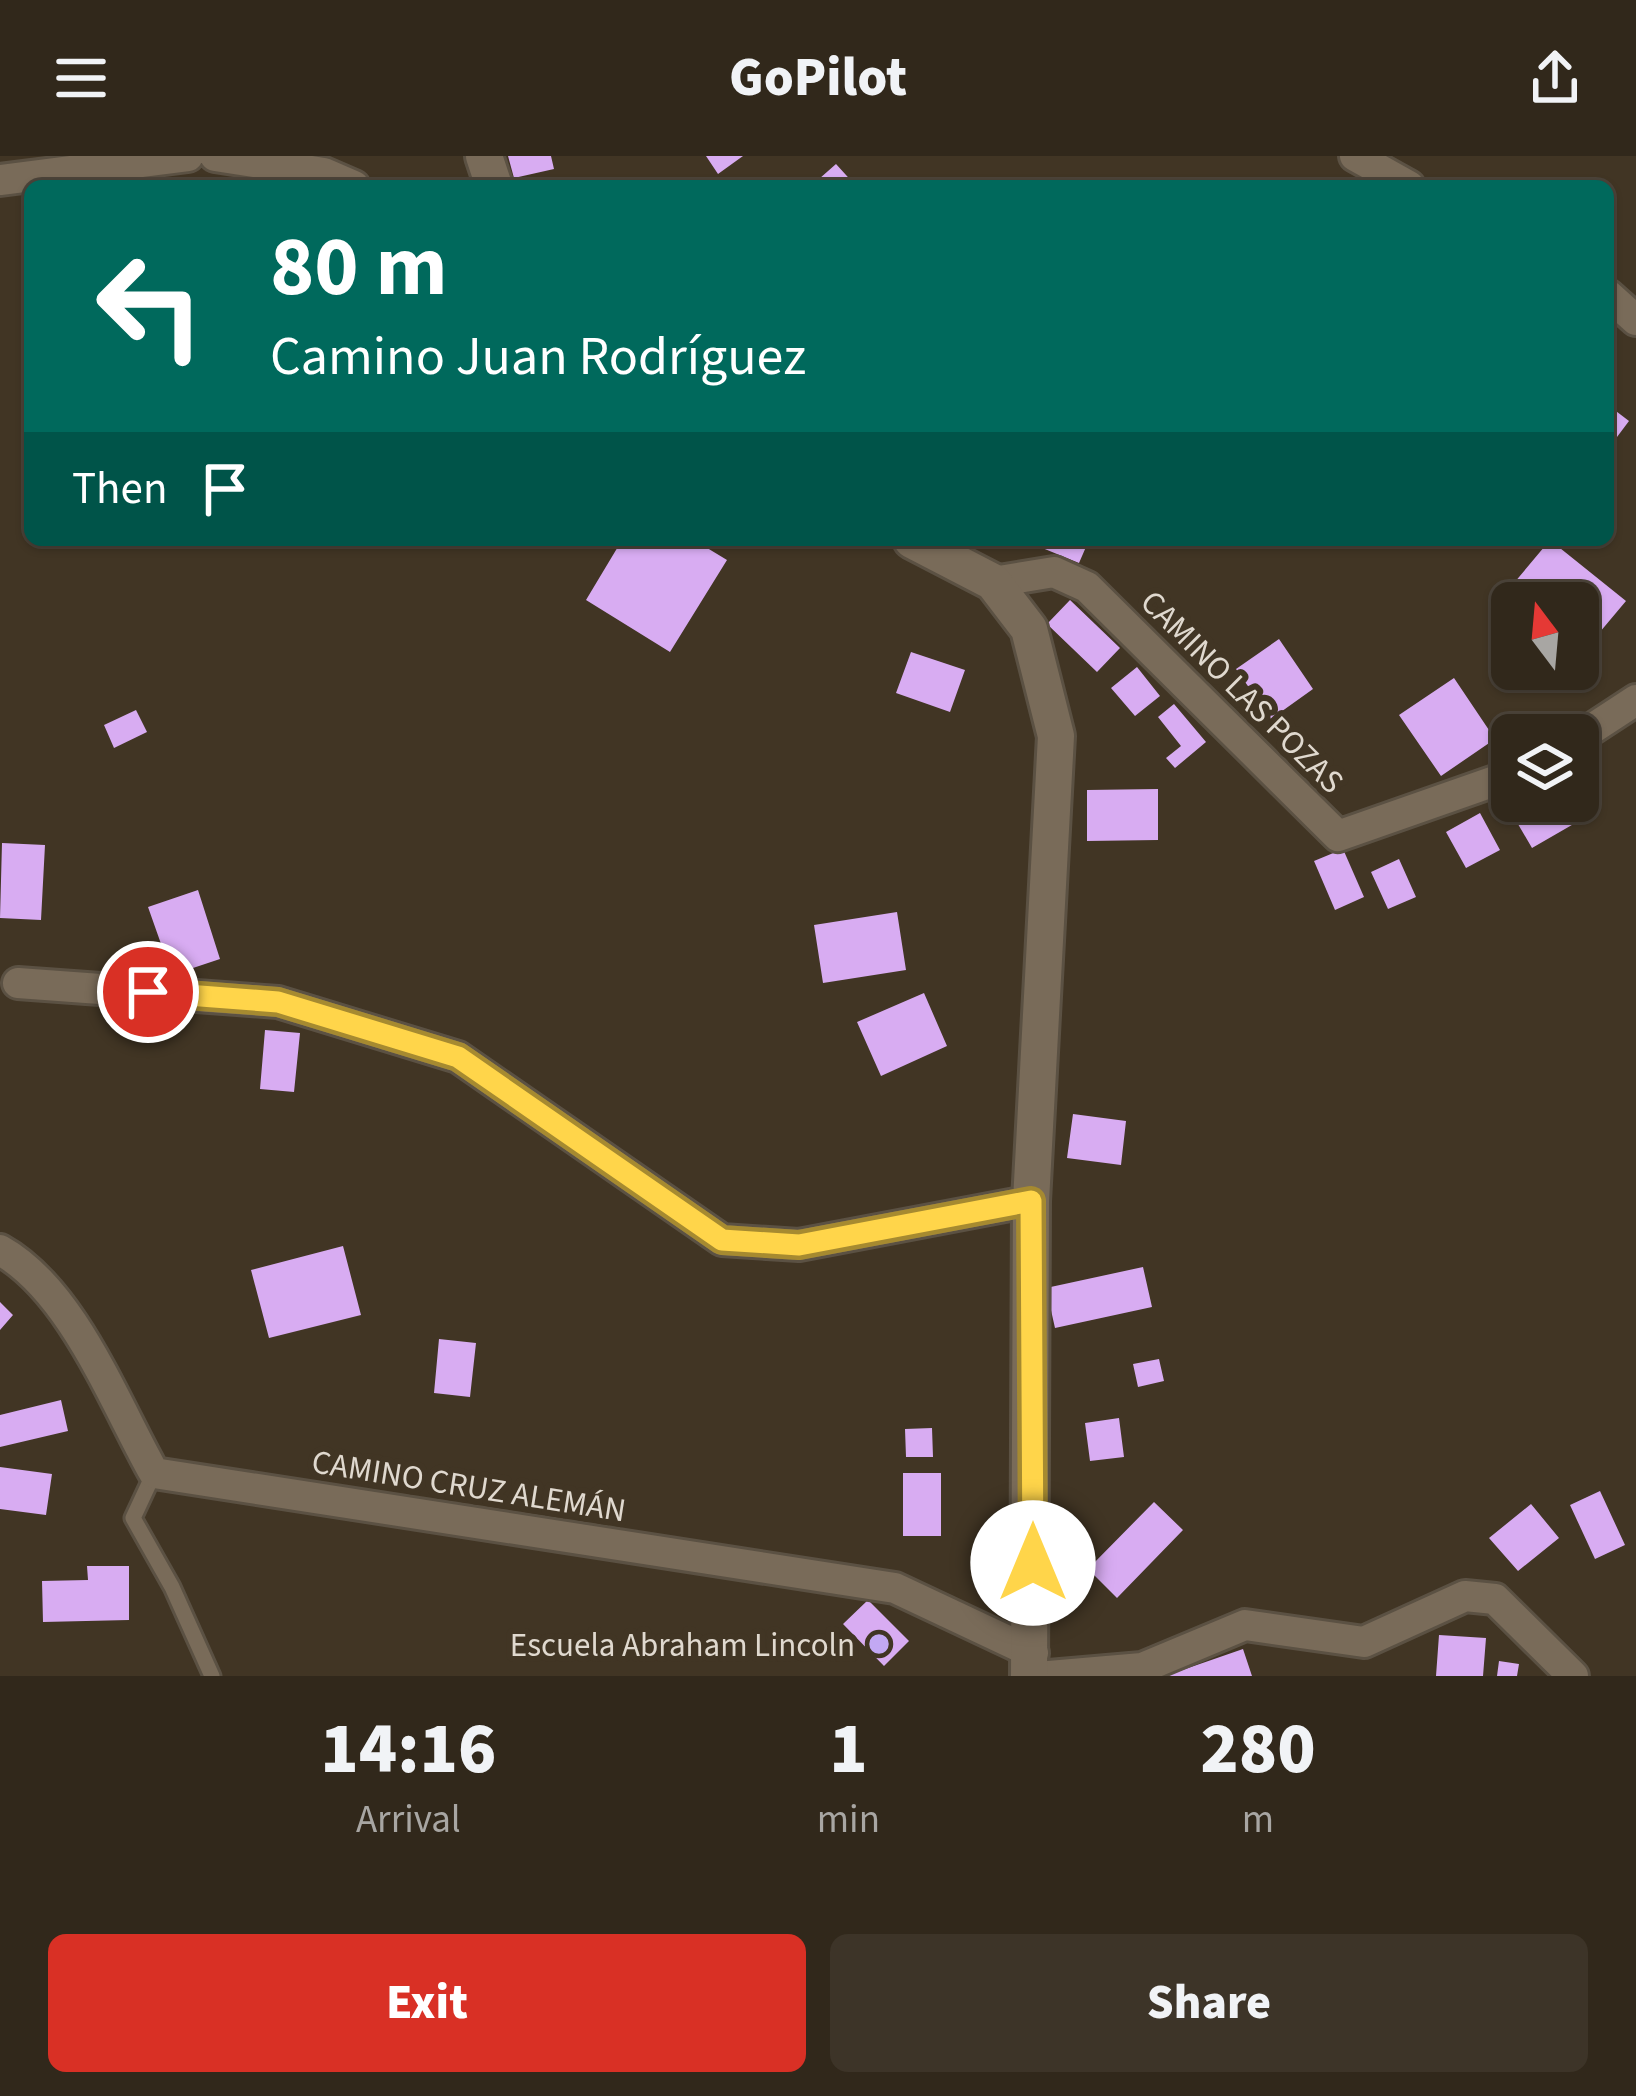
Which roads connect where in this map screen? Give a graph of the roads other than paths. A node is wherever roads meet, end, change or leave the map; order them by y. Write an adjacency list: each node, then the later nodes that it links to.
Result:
1 (188, 156): 4 (street)
2 (215, 156): 5 (street)
3 (1355, 156): 6 (street)
4 (0, 180)
5 (340, 180)
6 (1397, 180)
7 (924, 546): 8 (street)
8 (993, 582): 11 (street, CAMINO LAS POZAS); 13 (street)
9 (1636, 700): 10 (street)
10 (1599, 724)
11 (1491, 782)
12 (18, 983): 13 (street)
13 (1031, 1201): 16 (street)
14 (0, 1250): 15 (street)
15 (154, 1473): 16 (street, CAMINO CRUZ ALEMÁN); 17 (lane)
16 (1037, 1668): 18 (street)
17 (212, 1676)
18 (1573, 1676)

